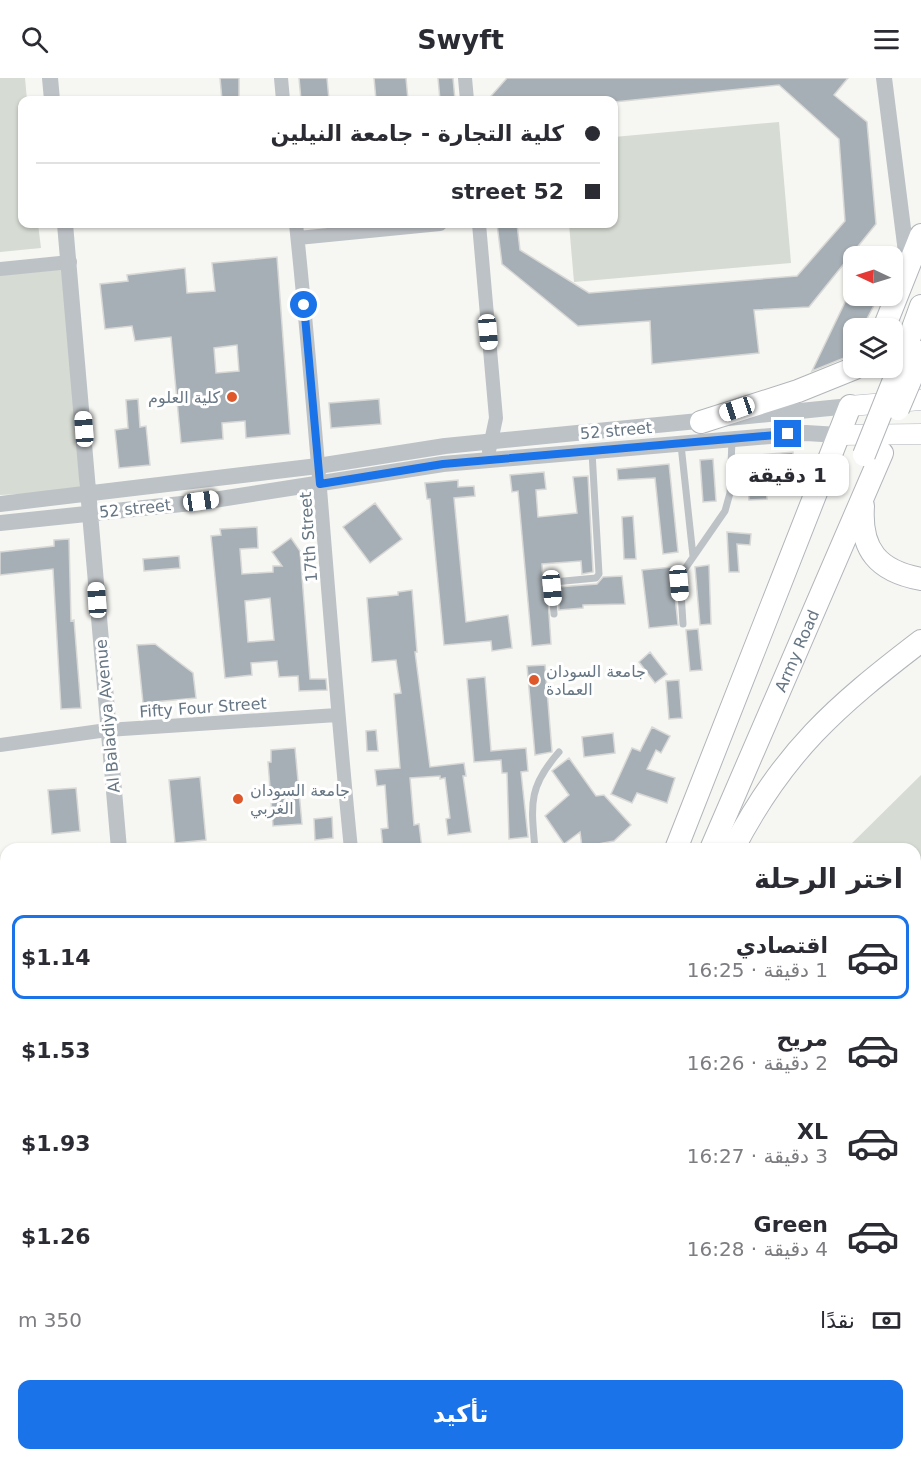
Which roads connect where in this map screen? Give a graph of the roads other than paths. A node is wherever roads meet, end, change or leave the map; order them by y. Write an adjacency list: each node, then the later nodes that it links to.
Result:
1 (50, 78): 5 (street)
2 (281, 78): 6 (street)
3 (465, 78): 7 (street)
4 (884, 78): 16 (street)
5 (52, 96)
6 (283, 96)
7 (467, 96)
8 (66, 228): 14 (street, Al Baladiya Avenue)
9 (297, 228): 13 (street, 17th Street)
10 (399, 228): 13 (street)
11 (478, 228): 28 (street)
12 (921, 235): 16 (highway)
13 (298, 238): 33 (street, 17th Street)
14 (70, 262): 15 (street); 35 (street, Al Baladiya Avenue)
15 (0, 269)
16 (908, 269): 18 (highway)
17 (921, 306): 21 (highway)
18 (888, 318)
19 (921, 352): 21 (highway)
20 (843, 375): 24 (highway)
21 (904, 375): 31 (highway, bridge)
22 (921, 400): 23 (main road)
23 (850, 406): 24 (street); 26 (highway)
24 (701, 422): 28 (street, 52 street)
25 (921, 434): 26 (main road)
26 (838, 435): 27 (street); 52 (highway)
27 (732, 439): 29 (street, 52 street); 40 (lane)
28 (492, 441): 32 (street); 33 (street, 52 street)
29 (681, 443): 30 (street, 52 street); 40 (lane)
30 (592, 451): 32 (street, 52 street); 42 (lane)
31 (873, 454): 36 (highway, Army Road); 53 (highway, Army Road)
32 (483, 461): 34 (street, 52 street)
33 (318, 466): 34 (street, 17th Street); 35 (street, 52 street)
34 (320, 484): 38 (street, 52 street); 45 (street, 17th Street)
35 (89, 493): 37 (street, 52 street); 38 (street, Al Baladiya Avenue)
36 (864, 494): 41 (highway); 54 (highway, Army Road)
37 (0, 504)
38 (91, 513): 39 (street, 52 street); 46 (street, Al Baladiya Avenue)
39 (0, 523)
40 (693, 556): 43 (lane)
41 (921, 579)
42 (554, 614)
43 (683, 624)
44 (921, 641): 55 (highway)
45 (337, 715): 46 (street, Fifty Four Street); 50 (street, 17th Street)
46 (107, 730): 47 (street, Fifty Four Street); 49 (street, Al Baladiya Avenue)
47 (0, 745)
48 (559, 752): 51 (lane)
49 (118, 843)
50 (350, 843)
51 (534, 843)
52 (678, 843)
53 (698, 843)
54 (714, 843)
55 (736, 843)

